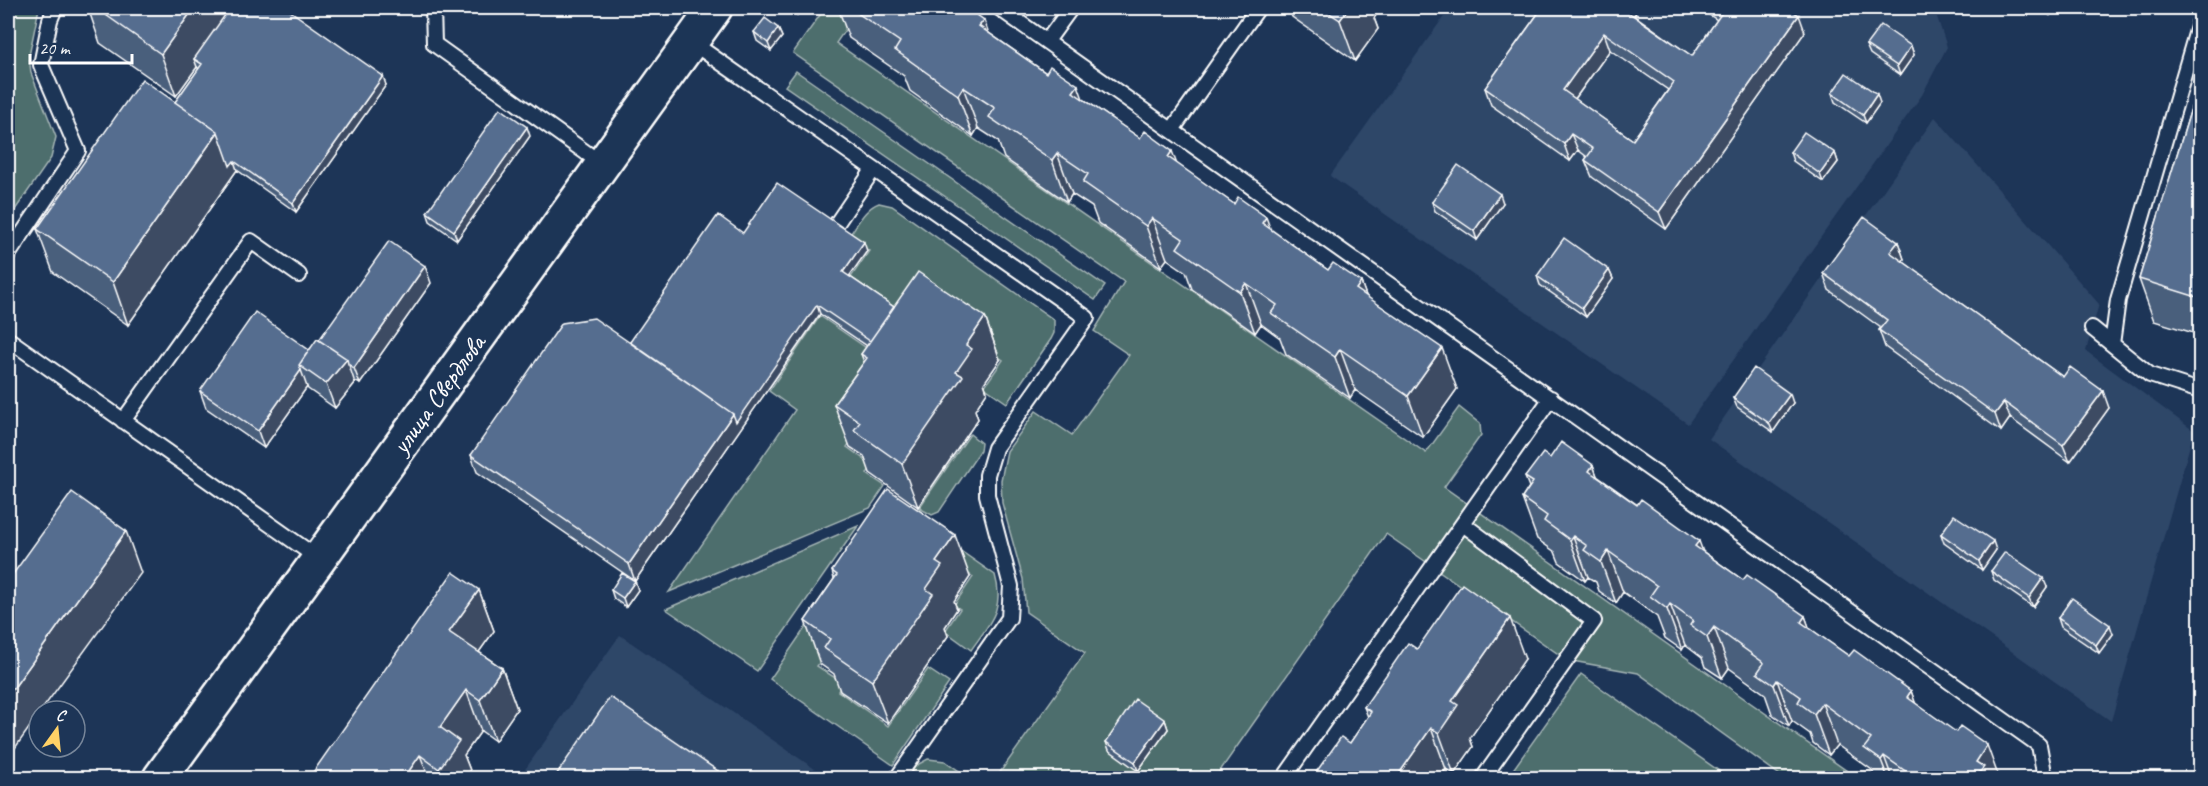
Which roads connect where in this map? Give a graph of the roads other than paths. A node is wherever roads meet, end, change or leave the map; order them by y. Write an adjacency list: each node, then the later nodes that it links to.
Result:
1 (55, 8): 14 (lane)
2 (433, 8): 11 (lane)
3 (714, 8): 9 (main road, улица Свердлова)
4 (999, 8): 8 (lane)
5 (1071, 8): 8 (lane)
6 (1258, 8): 10 (lane)
7 (2200, 20): 18 (lane)
8 (1047, 41): 10 (lane)
9 (690, 42): 11 (main road, улица Свердлова); 12 (lane)
10 (1172, 130): 20 (lane)
11 (602, 164): 23 (main road, улица Свердлова)
12 (873, 170): 13 (lane); 25 (lane)
13 (837, 223)
14 (8, 255)
15 (299, 275): 21 (lane)
16 (2092, 328): 18 (lane)
17 (8, 339): 21 (lane)
18 (2112, 344): 19 (lane)
19 (2200, 391)
20 (1551, 398): 22 (lane); 28 (lane)
21 (123, 421): 23 (lane)
22 (1462, 524): 26 (lane); 27 (lane)
23 (319, 559): 24 (main road, улица Свердлова)
24 (160, 778)
25 (897, 778)
26 (1284, 778)
27 (1483, 778)
28 (2045, 778)

